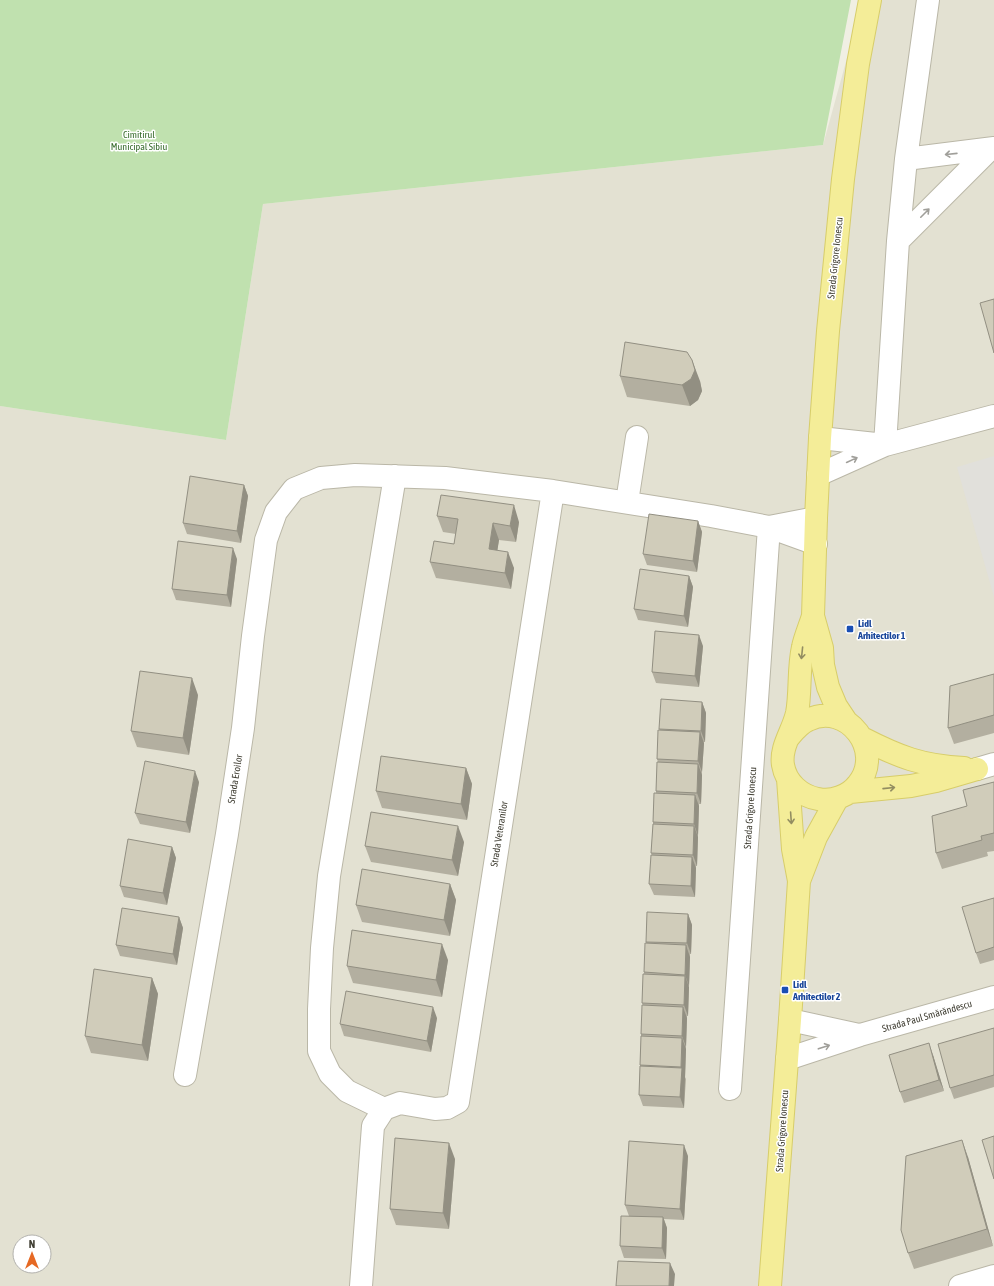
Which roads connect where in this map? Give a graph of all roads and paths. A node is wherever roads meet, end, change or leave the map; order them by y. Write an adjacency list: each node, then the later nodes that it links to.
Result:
1 (870, 0): 8 (main road, Strada Grigore Ionescu)
2 (928, 0): 4 (street)
3 (992, 149): 4 (street, one-way to 4); 5 (street, one-way to 3)
4 (906, 159): 5 (street)
5 (898, 241): 9 (street)
6 (994, 416): 9 (street)
7 (637, 437): 13 (street)
8 (820, 438): 9 (street); 10 (main road, Strada Grigore Ionescu)
9 (885, 445): 10 (street, one-way to 9)
10 (818, 475): 14 (main road, Strada Grigore Ionescu)
11 (395, 476): 12 (street); 29 (street, Strada Eroilor); 31 (street)
12 (552, 491): 13 (street); 31 (street, Strada Veteranilor)
13 (627, 502): 15 (street)
14 (816, 518): 15 (street); 16 (main road, Strada Grigore Ionescu)
15 (769, 527): 16 (street); 30 (street, Strada Grigore Ionescu)
16 (816, 544): 17 (main road, Strada Grigore Ionescu)
17 (813, 616): 18 (main road, Strada Grigore Ionescu); 19 (main road, Strada Grigore Ionescu, one-way to 19)
18 (846, 721): 19 (main road, Strada Grigore Ionescu); 20 (main road, Strada Grigore Ionescu)
19 (788, 738): 22 (main road, Strada Grigore Ionescu)
20 (862, 738): 21 (main road); 23 (main road, Strada Grigore Ionescu)
21 (985, 767): 23 (main road, one-way to 21)
22 (788, 779): 23 (main road); 24 (main road, Strada Grigore Ionescu, one-way to 24)
23 (843, 795): 24 (main road, Strada Grigore Ionescu)
24 (799, 881): 26 (main road, Strada Grigore Ionescu)
25 (994, 997): 27 (street, Strada Paul Smărăndescu)
26 (790, 1020): 27 (street, Strada Paul Smărăndescu); 28 (main road, Strada Grigore Ionescu)
27 (860, 1035): 28 (street, Strada Paul Smărăndescu, one-way to 27)
28 (787, 1059): 34 (main road, Strada Grigore Ionescu)
29 (185, 1075)
30 (730, 1089)
31 (384, 1110): 33 (street)
32 (994, 1276): 35 (street)
33 (361, 1286)
34 (770, 1286)
35 (960, 1286)

